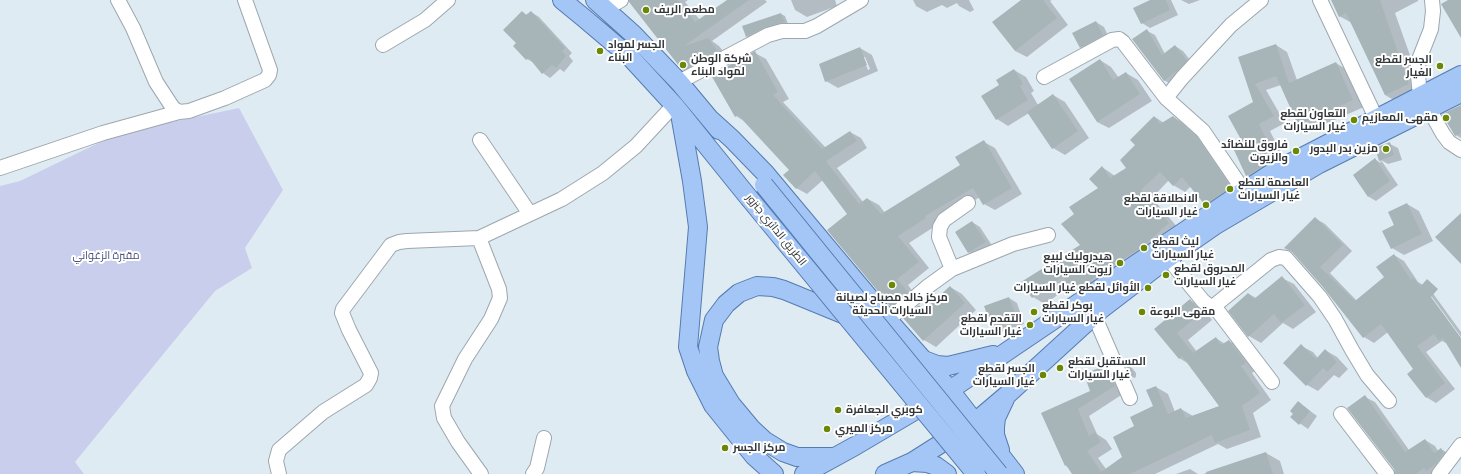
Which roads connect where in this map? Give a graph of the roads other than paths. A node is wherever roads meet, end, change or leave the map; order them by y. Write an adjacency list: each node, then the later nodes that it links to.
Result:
1 (118, 0): 19 (street)
2 (245, 0): 19 (street)
3 (448, 0): 11 (street)
4 (562, 0): 18 (main road, الطريق الدائري جنزور)
5 (621, 0): 10 (street)
6 (861, 0): 14 (street)
7 (1261, 0): 16 (street)
8 (1320, 0): 20 (street)
9 (1432, 0): 17 (street)
10 (600, 5): 14 (main road, الطريق الدائري جنزور)
11 (382, 45)
12 (1461, 75): 17 (main road)
13 (1044, 77): 16 (street)
14 (679, 82): 21 (main road, الطريق الدائري جنزور)
15 (1461, 93): 17 (main road)
16 (1166, 98): 25 (street)
17 (1425, 102): 20 (main road); 23 (street); 30 (main road)
18 (677, 109): 27 (street); 34 (main road, الطريق الدائري جنزور, bridge); 47 (main road)
19 (179, 112): 24 (street)
20 (1376, 118): 25 (main road)
21 (711, 120): 35 (main road); 50 (main road, الطريق الدائري جنزور, bridge)
22 (480, 140): 27 (street)
23 (1461, 150)
24 (0, 168)
25 (1244, 191): 36 (main road)
26 (968, 203): 31 (street)
27 (530, 214): 29 (street)
28 (1048, 235): 31 (street)
29 (479, 238): 51 (street); 52 (street)
30 (1168, 258): 32 (street); 33 (main road)
31 (952, 269): 35 (street)
32 (1214, 306): 38 (street); 42 (street)
33 (1094, 315): 40 (main road); 41 (street)
34 (845, 316): 48 (main road); 59 (main road, الطريق الدائري جنزور, bridge)
35 (888, 320): 37 (main road)
36 (1009, 351): 37 (main road); 39 (main road)
37 (924, 360): 39 (main road)
38 (1272, 382)
39 (950, 390): 44 (main road); 48 (main road)
40 (1008, 394): 44 (main road); 50 (main road)
41 (1130, 398)
42 (1389, 401)
43 (1341, 414): 60 (street)
44 (975, 422): 49 (main road); 50 (main road)
45 (544, 438): 53 (street)
46 (1461, 445): 61 (street)
47 (754, 456): 54 (main road); 55 (main road)
48 (834, 456): 56 (main road)
49 (912, 462): 57 (main road); 58 (main road)
50 (1007, 470)
51 (279, 474)
52 (481, 474)
53 (533, 474)
54 (758, 474)
55 (774, 474)
56 (804, 474)
57 (885, 474)
58 (947, 474)
59 (976, 474)
60 (1387, 474)
61 (1439, 474)

